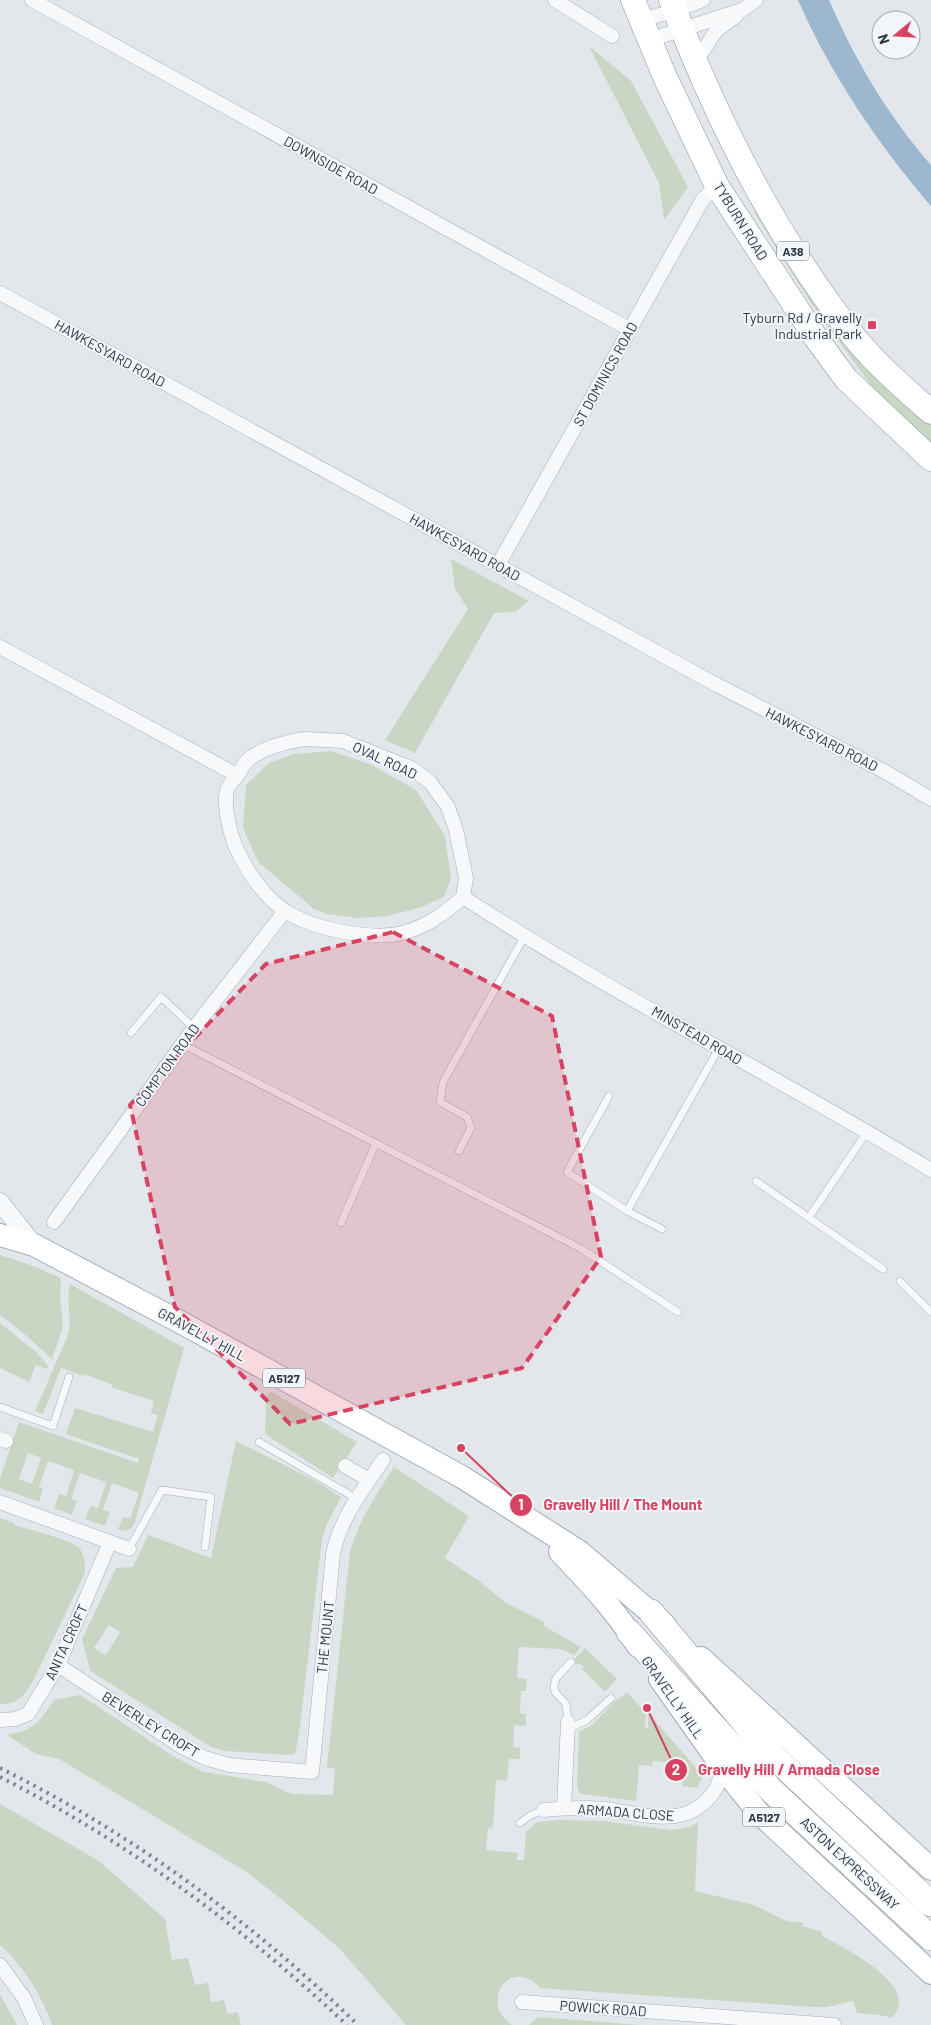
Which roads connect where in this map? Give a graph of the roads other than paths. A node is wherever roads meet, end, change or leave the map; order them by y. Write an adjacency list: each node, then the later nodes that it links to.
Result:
1 (32, 0): 12 (street, DOWNSIDE ROAD)
2 (555, 0): 8 (street)
3 (703, 0): 6 (street)
4 (756, 0): 5 (street)
5 (742, 10): 6 (street); 9 (street)
6 (676, 13): 7 (street); 7 (street); 9 (highway, TYBURN ROAD / A38)
7 (640, 20): 10 (highway, TYBURN ROAD / A38)
8 (612, 36)
9 (694, 63): 13 (highway, TYBURN ROAD / A38)
10 (717, 186): 12 (street, ST DOMINICS ROAD); 14 (highway, TYBURN ROAD / A38)
11 (0, 293): 15 (street, HAWKESYARD ROAD)
12 (629, 329): 15 (street, ST DOMINICS ROAD)
13 (931, 412)
14 (931, 460)
15 (498, 565): 18 (street, HAWKESYARD ROAD)
16 (0, 646): 17 (street)
17 (238, 775): 19 (street, OVAL ROAD); 20 (street, OVAL ROAD)
18 (931, 798)
19 (463, 897): 20 (street, OVAL ROAD); 21 (street, MINSTEAD ROAD)
20 (285, 911): 22 (street, COMPTON ROAD)
21 (524, 937): 25 (street, MINSTEAD ROAD); 29 (lane)
22 (194, 1028): 23 (lane); 24 (street, COMPTON ROAD)
23 (131, 1033)
24 (182, 1044): 28 (lane); 35 (street, COMPTON ROAD)
25 (719, 1047): 27 (street, MINSTEAD ROAD); 33 (lane)
26 (609, 1096): 33 (lane)
27 (867, 1131): 30 (street, MINSTEAD ROAD); 34 (lane)
28 (376, 1143): 36 (lane); 42 (lane)
29 (459, 1151)
30 (931, 1170)
31 (756, 1181): 34 (lane)
32 (0, 1202): 39 (street)
33 (627, 1211): 37 (lane)
34 (808, 1217): 40 (lane)
35 (54, 1222)
36 (341, 1223)
37 (662, 1229)
38 (0, 1235): 39 (main road, GRAVELLY HILL / A5127)
39 (34, 1245): 52 (main road, GRAVELLY HILL / A5127)
40 (882, 1269)
41 (900, 1281): 43 (lane)
42 (678, 1312)
43 (931, 1312)
44 (70, 1377): 45 (lane)
45 (0, 1407)
46 (259, 1442): 50 (lane)
47 (383, 1460): 49 (street, THE MOUNT)
48 (346, 1466): 49 (street)
49 (369, 1480): 50 (street, THE MOUNT)
50 (358, 1499): 64 (street, THE MOUNT)
51 (0, 1502): 53 (street)
52 (529, 1520): 56 (main road, GRAVELLY HILL / A5127); 57 (main road, GRAVELLY HILL / A5127)
53 (110, 1542): 55 (street); 59 (street, ANITA CROFT)
54 (205, 1547): 55 (lane)
55 (129, 1549)
56 (651, 1612): 68 (main road, GRAVELLY HILL / A5127); 69 (highway, ASTON EXPRESSWAY)
57 (629, 1632): 63 (main road, GRAVELLY HILL / A5127); 70 (highway, ASTON EXPRESSWAY)
58 (571, 1662): 62 (lane)
59 (58, 1665): 61 (street, ANITA CROFT); 64 (street, BEVERLEY CROFT)
60 (611, 1698): 62 (lane)
61 (0, 1720)
62 (568, 1725): 65 (street, ARMADA CLOSE)
63 (723, 1768): 65 (street, ARMADA CLOSE); 72 (main road, GRAVELLY HILL / A5127)
64 (281, 1770)
65 (564, 1808): 66 (street, ARMADA CLOSE)
66 (544, 1810): 67 (lane)
67 (520, 1823)
68 (931, 1869)
69 (931, 1904)
70 (931, 1938)
71 (0, 1966): 74 (street)
72 (931, 1973)
73 (522, 2002): 75 (street, POWICK ROAD)
74 (36, 2025)
75 (834, 2025)

